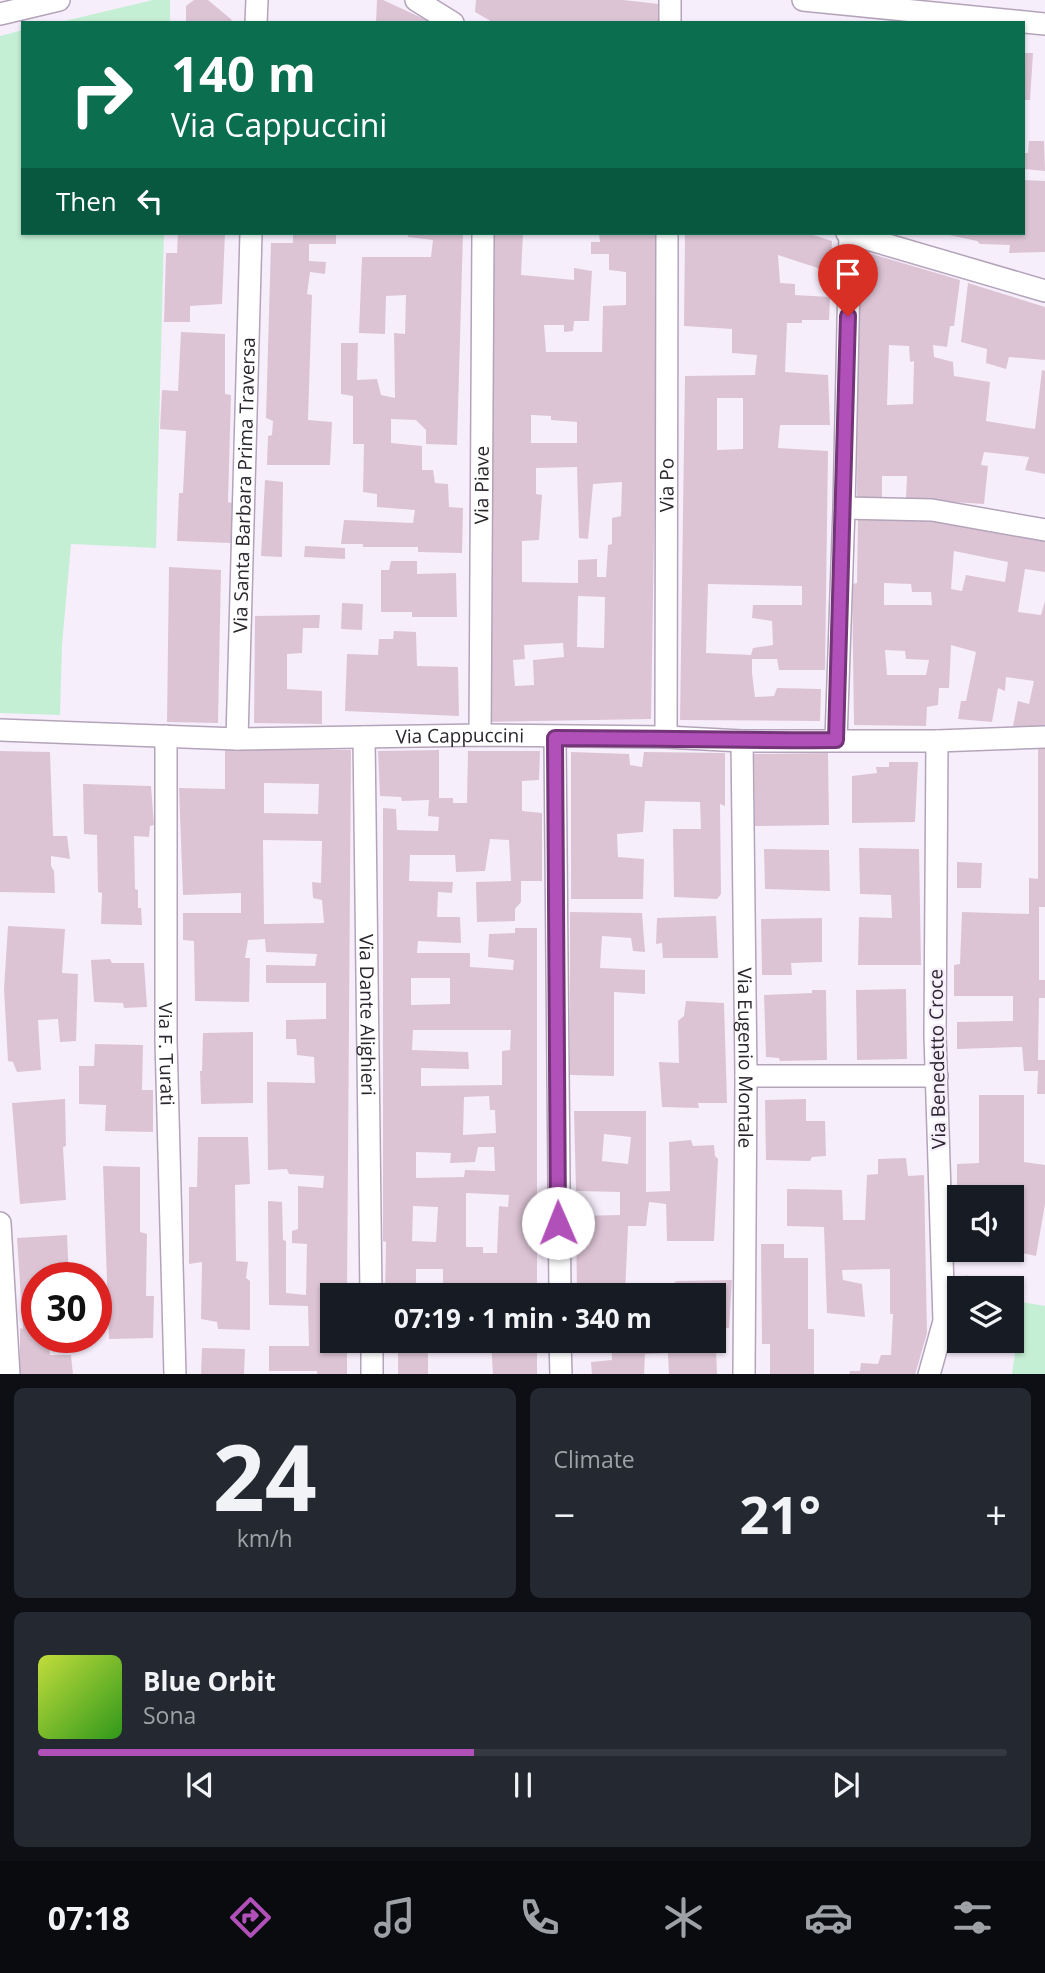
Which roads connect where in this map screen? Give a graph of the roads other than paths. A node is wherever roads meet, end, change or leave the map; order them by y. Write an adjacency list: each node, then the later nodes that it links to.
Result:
1 (59, 0): 7 (street)
2 (257, 0): 8 (street)
3 (416, 0): 9 (street)
4 (670, 0): 10 (street)
5 (803, 0): 6 (street)
6 (852, 9): 11 (street)
7 (0, 14)
8 (256, 21)
9 (450, 21)
10 (670, 21)
11 (1006, 21)
12 (1025, 22): 13 (street)
13 (1045, 24)
14 (251, 235): 29 (street, Via Santa Barbara Prima Traversa)
15 (483, 235): 23 (street, Via Piave)
16 (667, 235): 26 (street, Via Po)
17 (849, 235): 20 (street)
18 (856, 235): 19 (street)
19 (1045, 291)
20 (844, 508): 21 (street); 30 (street)
21 (1045, 530)
22 (0, 730): 24 (street, Via Cappuccini)
23 (480, 735): 25 (street, Via Cappuccini); 28 (street, Via Cappuccini)
24 (166, 736): 29 (street, Via Cappuccini); 41 (street, Via F. Turati)
25 (364, 737): 29 (street, Via Cappuccini); 36 (street, Via Dante Alighieri)
26 (666, 737): 28 (street, Via Cappuccini); 31 (street, Via Cappuccini)
27 (1045, 737): 32 (street, Via Cappuccini)
28 (555, 738): 37 (street)
29 (237, 739)
30 (836, 740): 31 (street, Via Cappuccini); 32 (street, Via Cappuccini)
31 (742, 741): 33 (street, Via Eugenio Montale)
32 (937, 741): 34 (street, Via Benedetto Croce)
33 (746, 1076): 34 (street); 44 (street, Via Eugenio Montale)
34 (937, 1076): 45 (street, Via Benedetto Croce)
35 (0, 1223): 40 (street)
36 (371, 1283)
37 (560, 1283)
38 (372, 1353): 42 (street)
39 (560, 1353): 43 (street)
40 (9, 1374)
41 (175, 1374)
42 (372, 1374)
43 (561, 1374)
44 (744, 1374)
45 (929, 1374)

